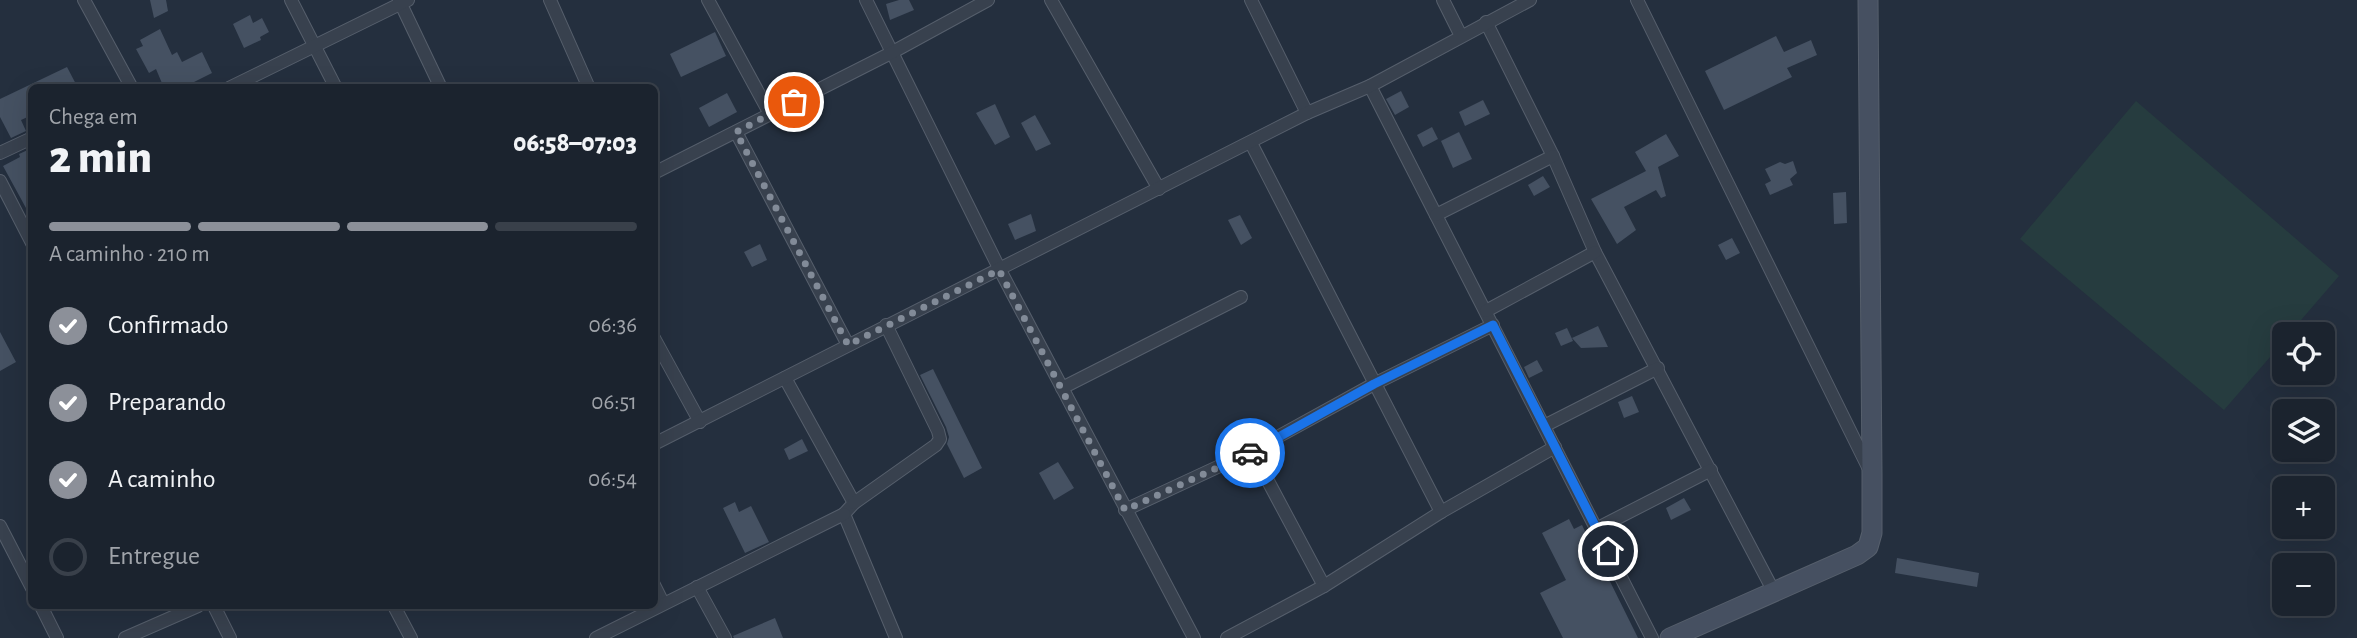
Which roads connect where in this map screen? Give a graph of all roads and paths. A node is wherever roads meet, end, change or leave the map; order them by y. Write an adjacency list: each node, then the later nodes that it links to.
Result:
1 (84, 0): 18 (street)
2 (291, 0): 16 (street)
3 (550, 0): 22 (street)
4 (708, 0): 25 (street)
5 (866, 0): 17 (street)
6 (988, 0): 17 (street)
7 (1051, 0): 33 (street)
8 (1251, 0): 24 (street)
9 (1443, 0): 15 (street)
10 (1530, 0): 14 (street)
11 (1637, 0): 54 (street)
12 (1868, 0): 54 (street)
13 (402, 1): 16 (street); 21 (street)
14 (1486, 22): 15 (street); 30 (street)
15 (1461, 36): 23 (street)
16 (315, 46): 19 (street); 20 (street)
17 (891, 53): 25 (street); 37 (street)
18 (130, 84)
19 (237, 84)
20 (334, 84)
21 (439, 84)
22 (587, 84)
23 (1370, 86): 24 (street); 34 (street)
24 (1307, 113): 28 (street)
25 (770, 114): 26 (street)
26 (736, 132): 31 (street); 43 (street)
27 (28, 140): 29 (street)
28 (1251, 143): 33 (street); 46 (street)
29 (0, 153)
30 (1553, 156): 34 (street); 36 (street)
31 (658, 171)
32 (0, 181): 35 (street)
33 (1159, 190): 37 (street)
34 (1436, 215): 39 (street)
35 (28, 235)
36 (1595, 252): 39 (street); 44 (street)
37 (999, 270): 40 (street); 47 (street)
38 (1241, 297): 47 (street)
39 (1486, 311): 41 (street)
40 (886, 325): 43 (street); 55 (street)
41 (1493, 325): 46 (street); 49 (street)
42 (658, 345): 48 (street)
43 (848, 345): 45 (street)
44 (1657, 368): 49 (street); 53 (street)
45 (785, 378): 48 (street); 55 (street)
46 (1374, 384): 52 (street); 57 (street)
47 (1062, 388): 56 (street)
48 (701, 422): 50 (street)
49 (1545, 426): 51 (street)
50 (658, 442)
51 (1555, 447): 57 (street); 60 (street)
52 (1252, 452): 56 (street); 63 (street)
53 (1711, 470): 60 (street); 64 (street)
54 (1872, 474): 64 (street)
55 (854, 503): 58 (street)
56 (1125, 510): 80 (street)
57 (1441, 512): 63 (street)
58 (844, 514): 62 (street); 79 (street)
59 (0, 526): 61 (street)
60 (1596, 529): 82 (street)
61 (28, 580)
62 (697, 586): 66 (street); 78 (street)
63 (1324, 586): 81 (street)
64 (1774, 592): 83 (street)
65 (658, 593): 66 (street)
66 (663, 603): 67 (street)
67 (658, 606)
68 (42, 609): 73 (street)
69 (191, 609): 74 (street)
70 (216, 609): 75 (street)
71 (396, 609): 76 (street)
72 (652, 609): 77 (street)
73 (57, 638)
74 (125, 638)
75 (230, 638)
76 (411, 638)
77 (596, 638)
78 (725, 638)
79 (897, 638)
80 (1194, 638)
81 (1227, 638)
82 (1652, 638)
83 (1670, 638)

